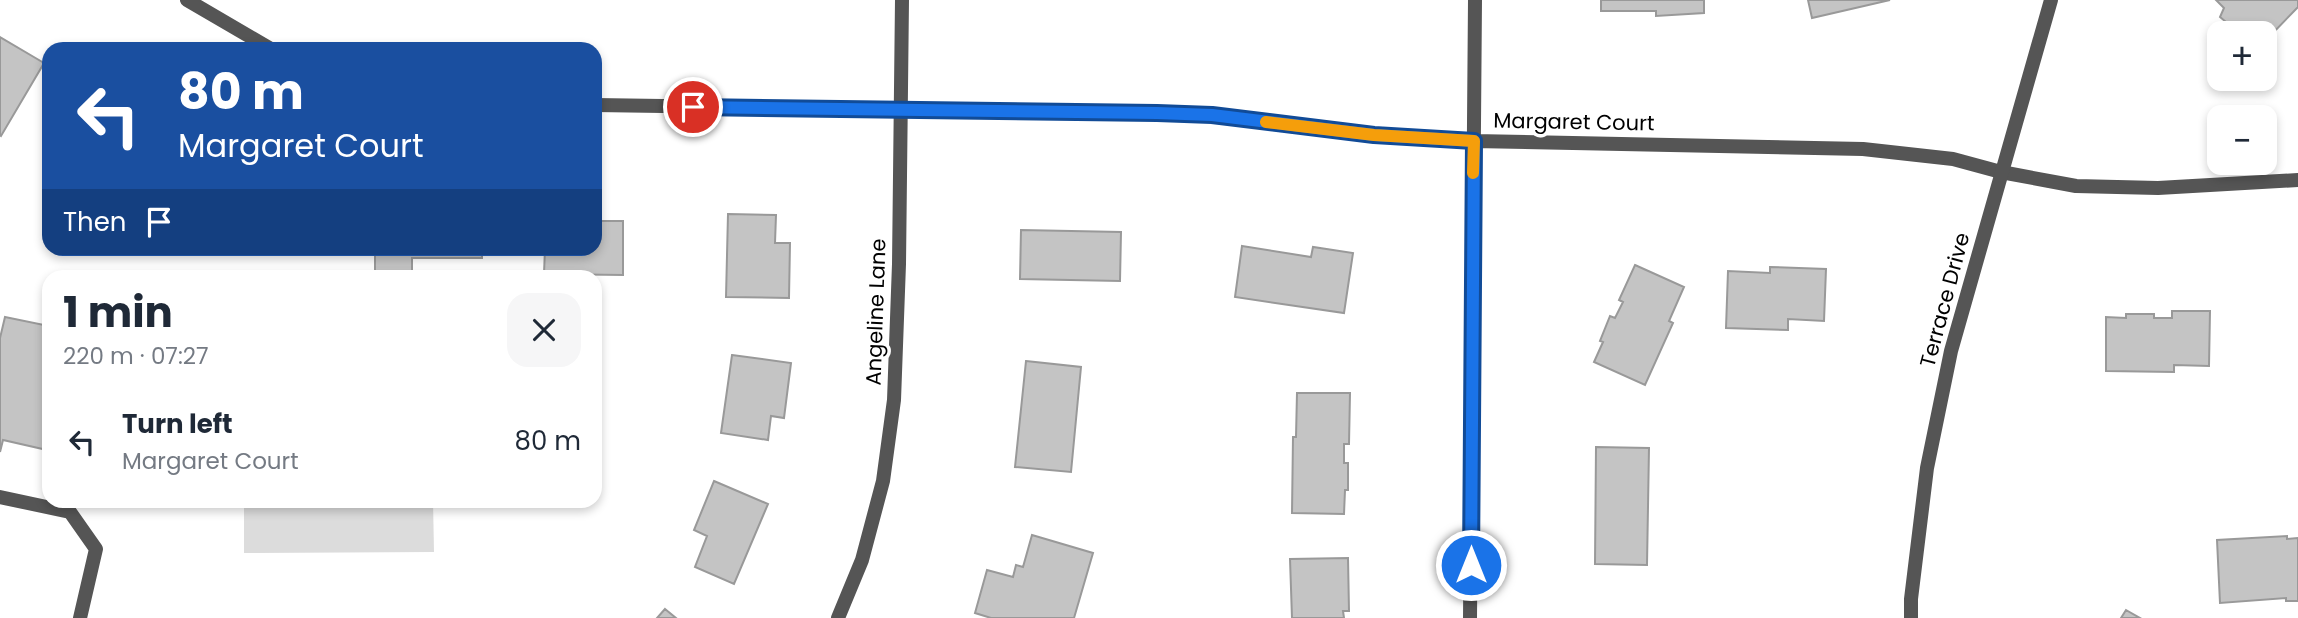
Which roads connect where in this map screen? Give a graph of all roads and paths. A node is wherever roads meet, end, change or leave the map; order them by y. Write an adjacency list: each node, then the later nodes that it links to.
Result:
1 (187, 0): 5 (street)
2 (902, 0): 7 (street, Angeline Lane)
3 (1475, 0): 8 (street)
4 (2051, 0): 9 (street, Terrace Drive)
5 (259, 42)
6 (602, 105): 7 (street, Margaret Court)
7 (901, 110): 8 (street, Margaret Court); 15 (street, Angeline Lane)
8 (1474, 141): 9 (street, Margaret Court); 16 (street)
9 (2001, 172): 10 (street, Margaret Court); 17 (street, Terrace Drive)
10 (2298, 180)
11 (0, 497): 12 (street)
12 (42, 506)
13 (51, 508): 14 (street)
14 (79, 618)
15 (838, 618)
16 (1470, 618)
17 (1912, 618)

